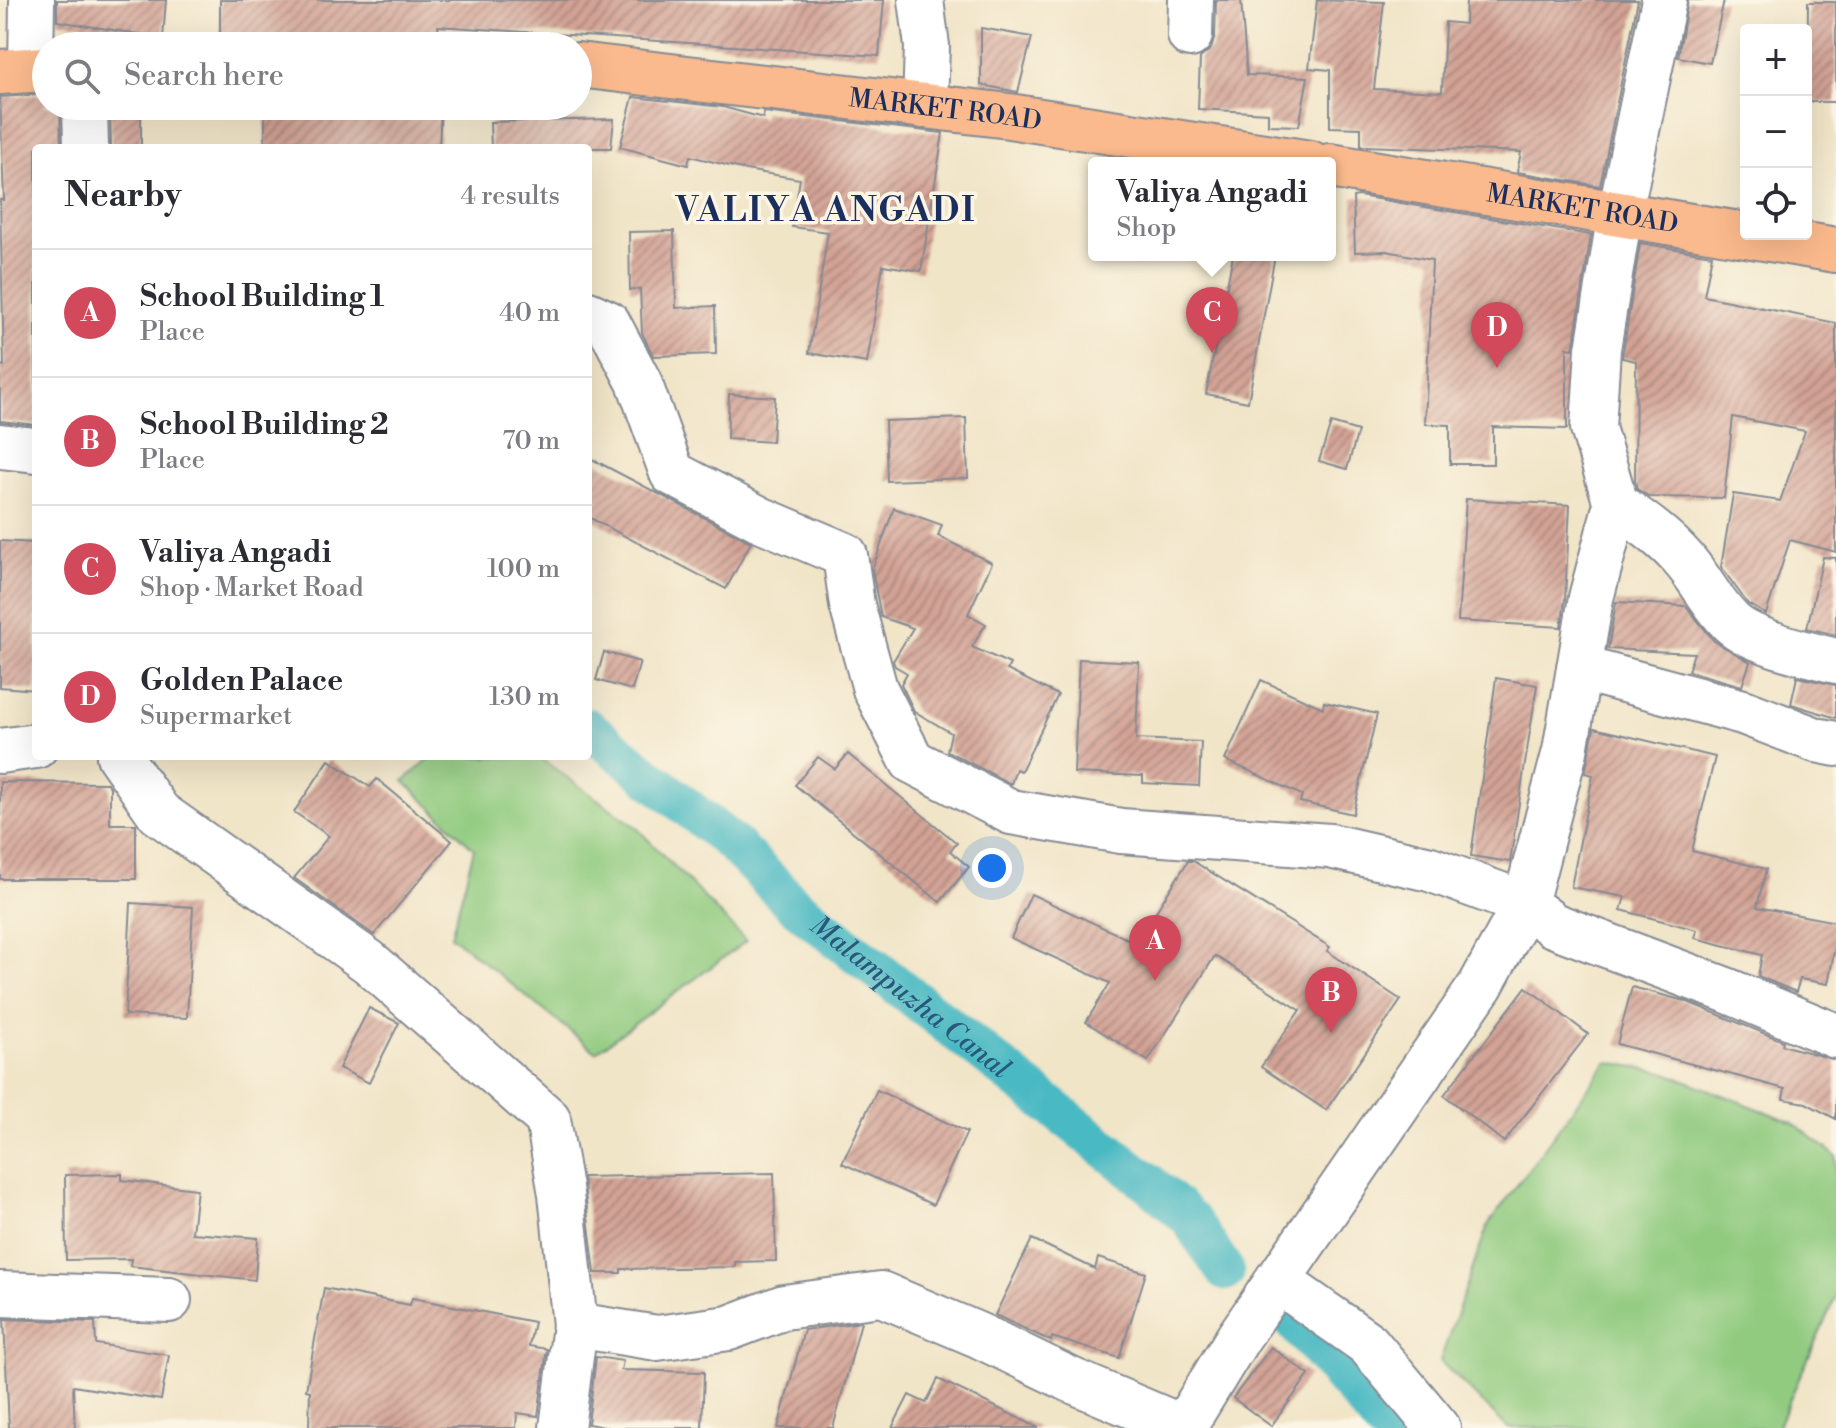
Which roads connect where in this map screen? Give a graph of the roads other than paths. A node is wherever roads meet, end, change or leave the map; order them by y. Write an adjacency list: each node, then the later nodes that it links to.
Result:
1 (32, 0): 5 (street)
2 (921, 0): 6 (street)
3 (1664, 0): 11 (street)
4 (592, 67): 6 (main road, MARKET ROAD)
5 (26, 70)
6 (925, 106): 9 (main road, MARKET ROAD)
7 (85, 120): 8 (street)
8 (86, 144)
9 (1272, 157)
10 (1336, 167): 11 (main road, MARKET ROAD)
11 (1620, 213): 12 (main road, MARKET ROAD); 16 (street)
12 (1836, 250)
13 (592, 316): 23 (street)
14 (0, 446): 15 (street)
15 (32, 450)
16 (1616, 504): 17 (street); 18 (street)
17 (1836, 661)
18 (1579, 668): 19 (street); 23 (street)
19 (1836, 744)
20 (32, 747): 21 (street)
21 (0, 751)
22 (122, 760): 28 (street)
23 (1525, 904): 24 (street); 25 (street)
24 (1836, 1036)
25 (1277, 1280): 30 (street); 31 (street)
26 (0, 1294): 27 (street)
27 (169, 1300)
28 (575, 1325): 29 (street); 30 (street)
29 (562, 1428)
30 (1183, 1428)
31 (1438, 1428)

